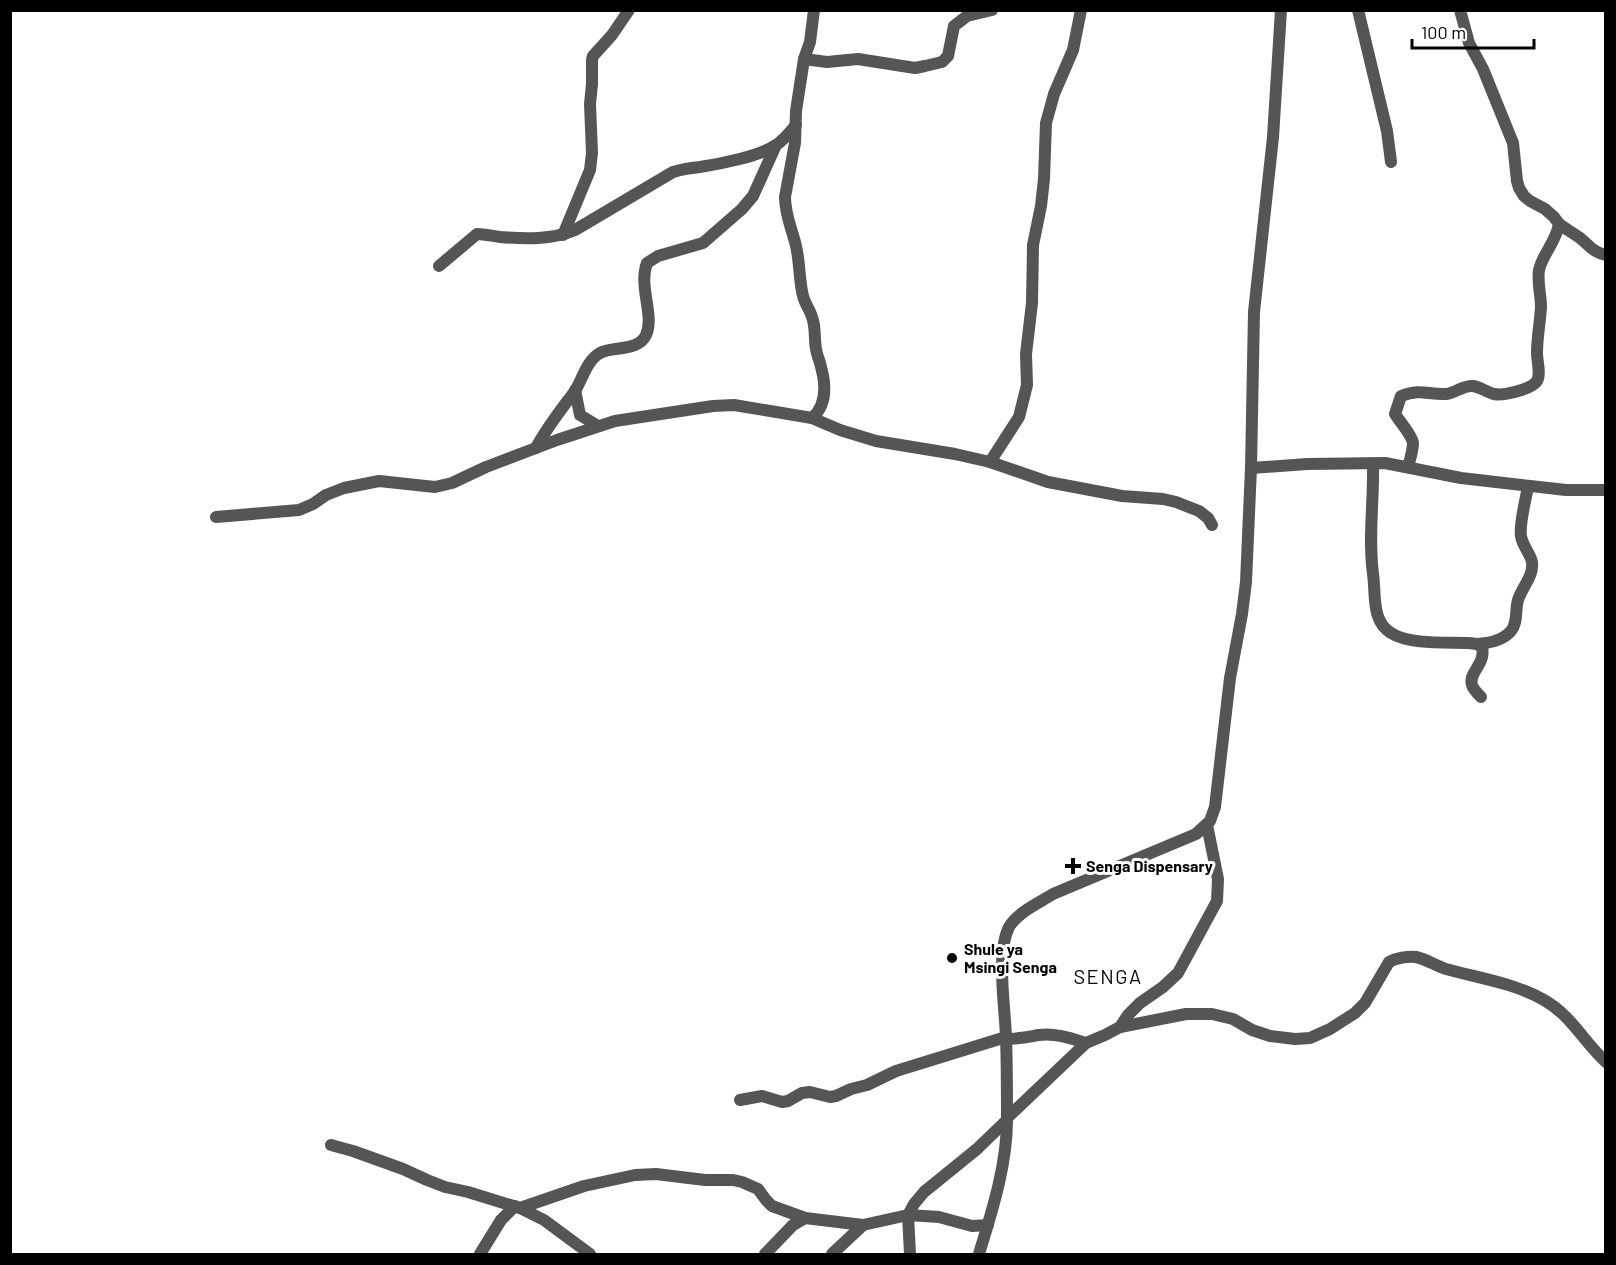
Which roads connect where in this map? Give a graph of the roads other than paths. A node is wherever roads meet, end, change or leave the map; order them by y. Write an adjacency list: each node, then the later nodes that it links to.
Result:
1 (629, 10): 13 (street)
2 (814, 10): 8 (street)
3 (992, 10): 8 (street)
4 (1082, 10): 22 (street)
5 (1281, 10): 25 (street)
6 (1358, 10): 11 (street)
7 (1460, 10): 12 (street)
8 (804, 59): 9 (street)
9 (796, 125): 10 (street); 18 (street)
10 (776, 145): 13 (street); 16 (street)
11 (1390, 162)
12 (1559, 224): 14 (street); 24 (street)
13 (563, 235): 15 (street)
14 (1605, 255)
15 (439, 266)
16 (575, 390): 17 (street); 19 (street)
17 (559, 410): 19 (street); 21 (street)
18 (812, 418): 20 (street); 22 (street)
19 (585, 419): 20 (street)
20 (598, 426): 21 (street)
21 (536, 448): 28 (street)
22 (990, 462): 29 (street)
23 (1373, 464): 24 (street); 25 (street); 30 (street)
24 (1408, 467): 26 (street)
25 (1251, 468): 32 (street)
26 (1528, 486): 27 (street); 30 (street)
27 (1605, 490)
28 (216, 518)
29 (1212, 525)
30 (1477, 644): 31 (street)
31 (1481, 697)
32 (1207, 825): 33 (street); 34 (street)
33 (1120, 1027): 35 (street); 36 (street)
34 (1006, 1038): 35 (street); 37 (street); 38 (street)
35 (1086, 1043): 38 (street)
36 (1605, 1062)
37 (740, 1100)
38 (1007, 1119): 41 (street); 44 (street)
39 (332, 1145): 40 (street)
40 (518, 1207): 42 (street); 45 (street); 46 (street)
41 (908, 1215): 43 (street); 44 (street); 49 (street)
42 (804, 1218): 43 (street); 47 (street)
43 (863, 1225): 48 (street)
44 (988, 1225): 50 (street)
45 (480, 1254)
46 (590, 1254)
47 (765, 1254)
48 (832, 1254)
49 (910, 1254)
50 (979, 1254)

